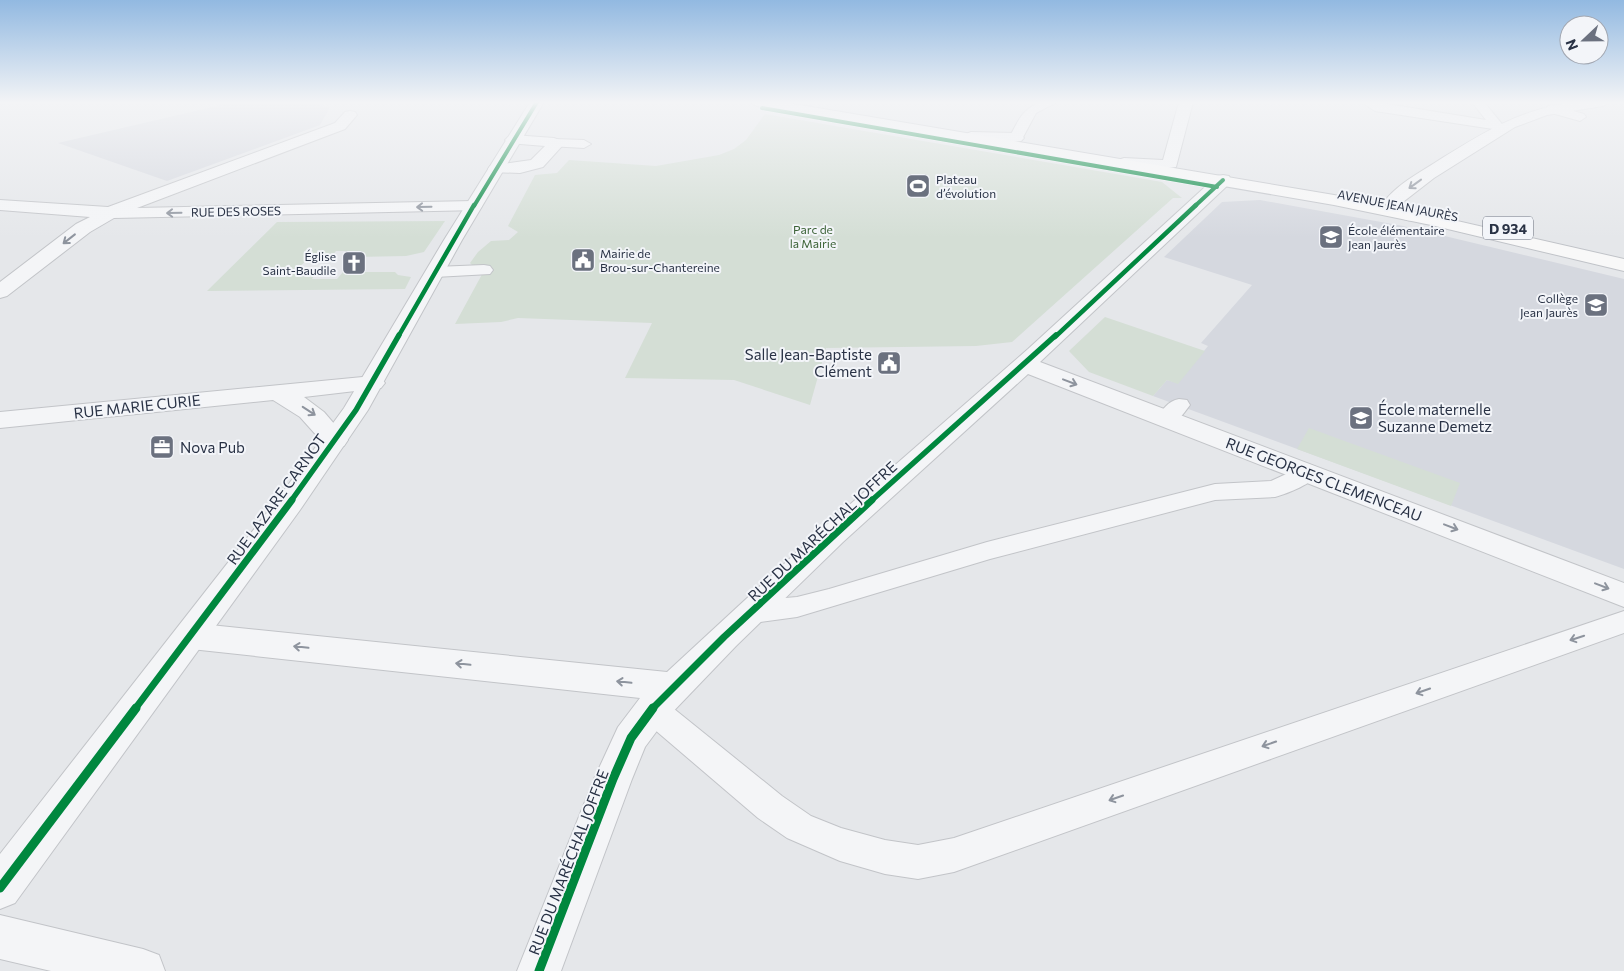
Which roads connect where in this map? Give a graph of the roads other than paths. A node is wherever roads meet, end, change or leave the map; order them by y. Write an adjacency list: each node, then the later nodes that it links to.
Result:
1 (283, 147): 15 (street)
2 (509, 147): 10 (street, RUE LAZARE CARNOT)
3 (553, 147): 10 (street)
4 (1032, 147): 8 (main road, D 934)
5 (1085, 147): 9 (main road, D 934)
6 (1174, 147): 9 (street)
7 (1469, 147): 12 (street, one-way to 12)
8 (1124, 163): 9 (street); 11 (main road, D 934)
9 (1170, 164): 12 (main road, AVENUE JEAN JAURÈS / D 934)
10 (496, 169): 14 (street, RUE LAZARE CARNOT)
11 (1223, 180): 16 (main road, AVENUE JEAN JAURÈS / D 934); 22 (street, RUE DU MARÉCHAL JOFFRE)
12 (1393, 202): 16 (street); 17 (main road, AVENUE JEAN JAURÈS / D 934)
13 (0, 205): 15 (street, RUE DES ROSES)
14 (473, 206): 15 (street, RUE DES ROSES, one-way to 15); 20 (street, RUE LAZARE CARNOT)
15 (110, 212): 21 (street, one-way to 21)
16 (1411, 216): 18 (main road, AVENUE JEAN JAURÈS / D 934)
17 (1624, 255)
18 (1624, 265)
19 (484, 270): 20 (lane)
20 (435, 272): 23 (street, RUE LAZARE CARNOT)
21 (0, 292)
22 (1024, 364): 27 (street, RUE GEORGES CLEMENCEAU, one-way to 27); 28 (street, RUE DU MARÉCHAL JOFFRE)
23 (373, 383): 24 (street, RUE MARIE CURIE); 26 (street, RUE LAZARE CARNOT)
24 (274, 392): 25 (street, RUE MARIE CURIE); 26 (street, one-way to 26)
25 (4, 423)
26 (335, 440): 30 (street, RUE LAZARE CARNOT)
27 (1308, 472): 28 (lane); 29 (street, RUE GEORGES CLEMENCEAU, one-way to 29)
28 (752, 612): 31 (street, RUE DU MARÉCHAL JOFFRE)
29 (1624, 613): 31 (lane, one-way to 31)
30 (191, 636): 31 (street, one-way to 30); 32 (street, RUE LAZARE CARNOT)
31 (662, 698): 35 (street, RUE DU MARÉCHAL JOFFRE)
32 (0, 888)
33 (0, 936): 34 (street)
34 (143, 971)
35 (539, 971)

